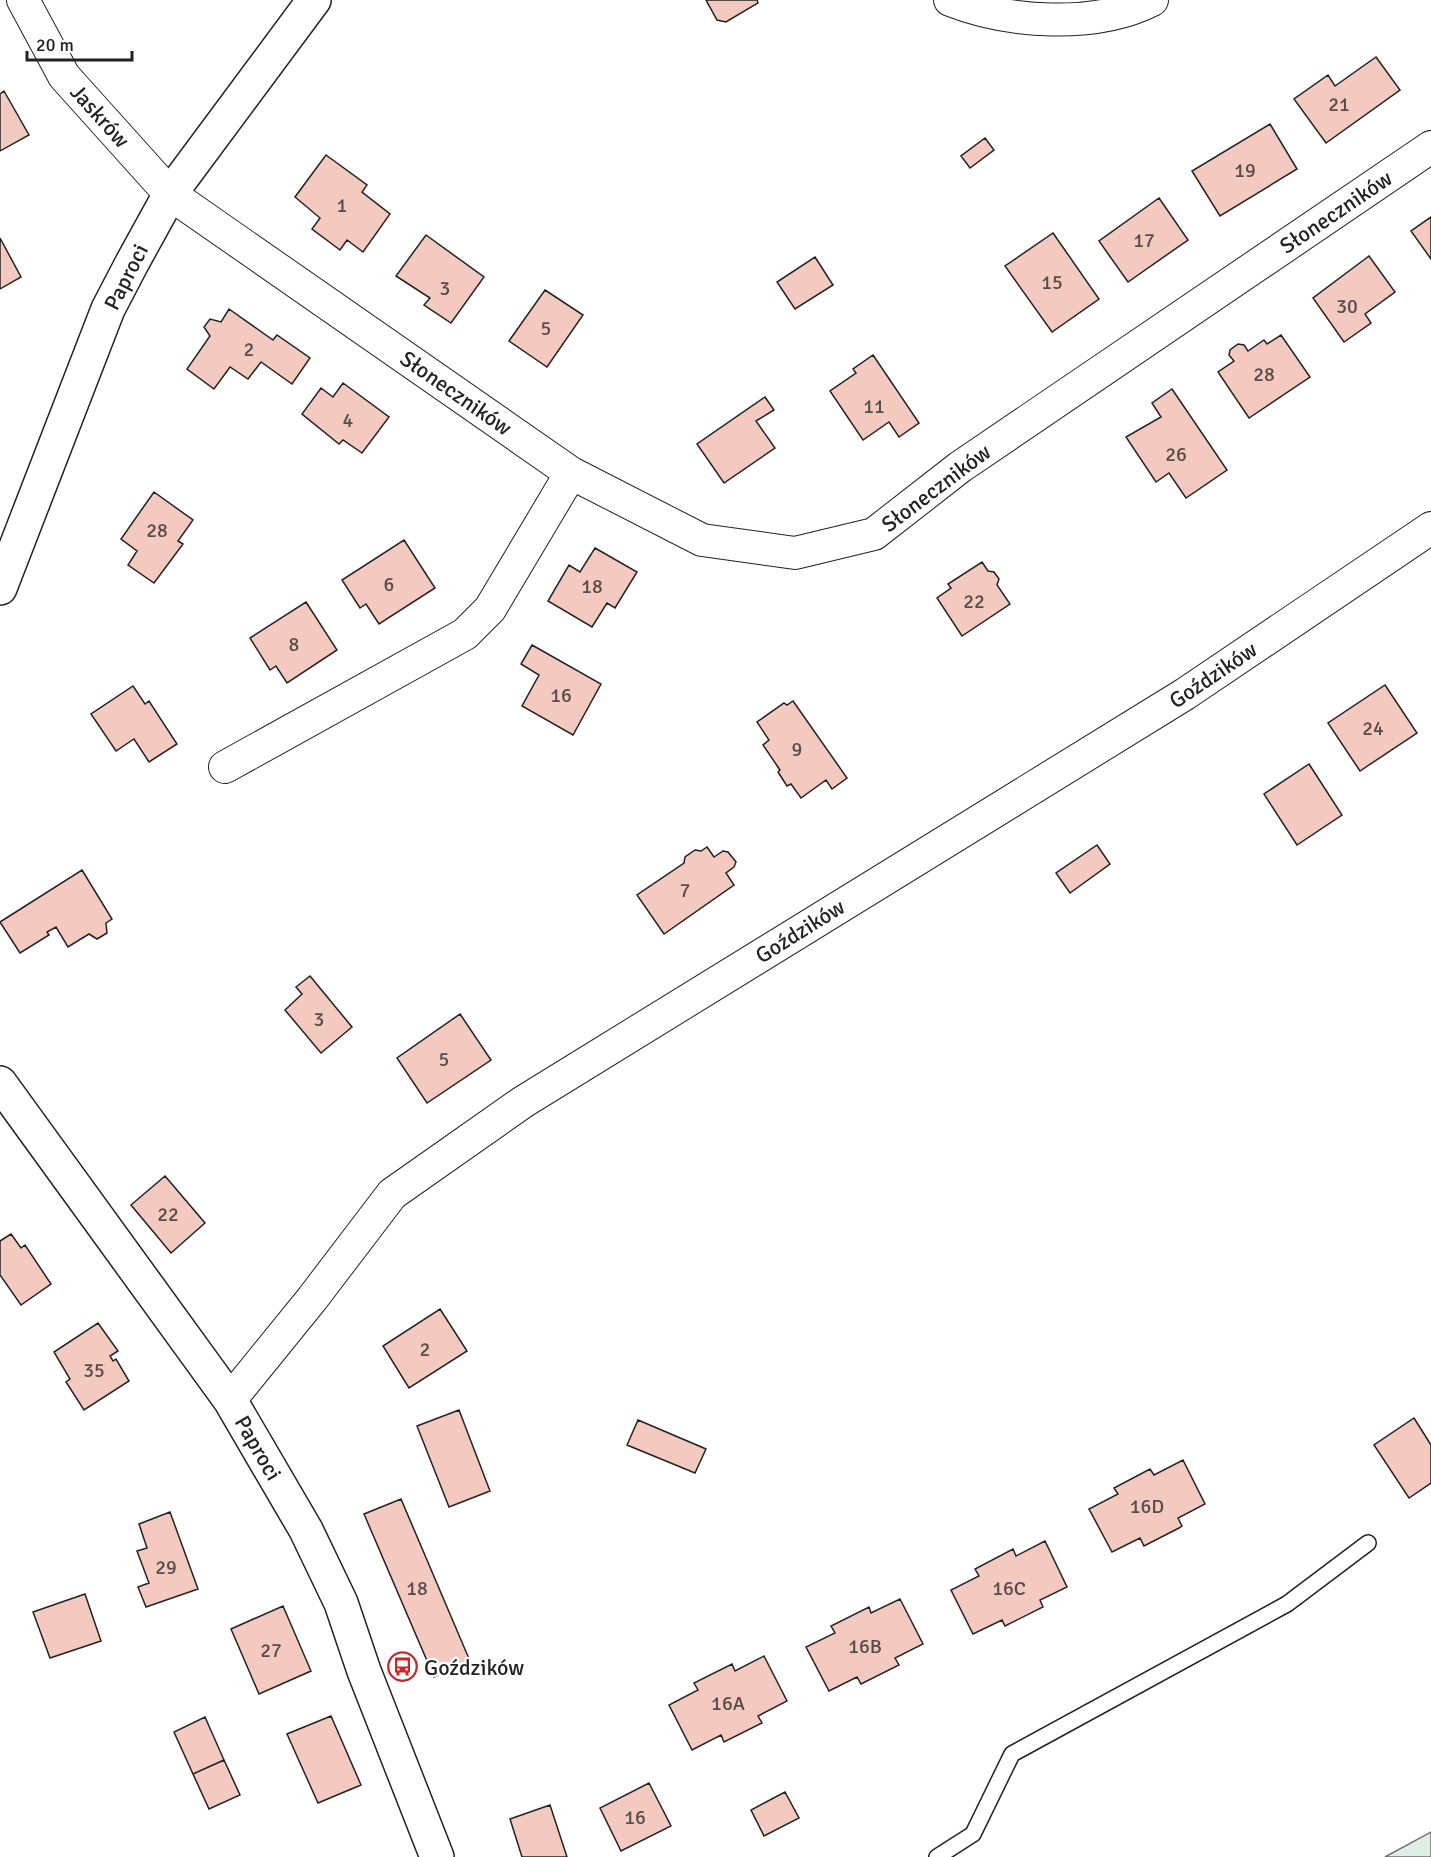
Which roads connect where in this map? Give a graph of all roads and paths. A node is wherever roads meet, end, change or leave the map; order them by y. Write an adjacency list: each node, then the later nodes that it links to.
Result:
1 (23, 0): 6 (street, Jaskrów)
2 (314, 0): 6 (street, Paproci)
3 (950, 0): 4 (street)
4 (1152, 0)
5 (1431, 147): 7 (street, Słoneczników)
6 (170, 194): 7 (street, Słoneczników); 9 (street, Paproci)
7 (571, 473): 10 (street)
8 (1431, 528): 12 (street, Goździków)
9 (0, 588)
10 (225, 767)
11 (1, 1087): 12 (street, Paproci)
12 (230, 1400): 14 (street, Paproci)
13 (1368, 1544): 15 (lane)
14 (437, 1857)
15 (936, 1857)

